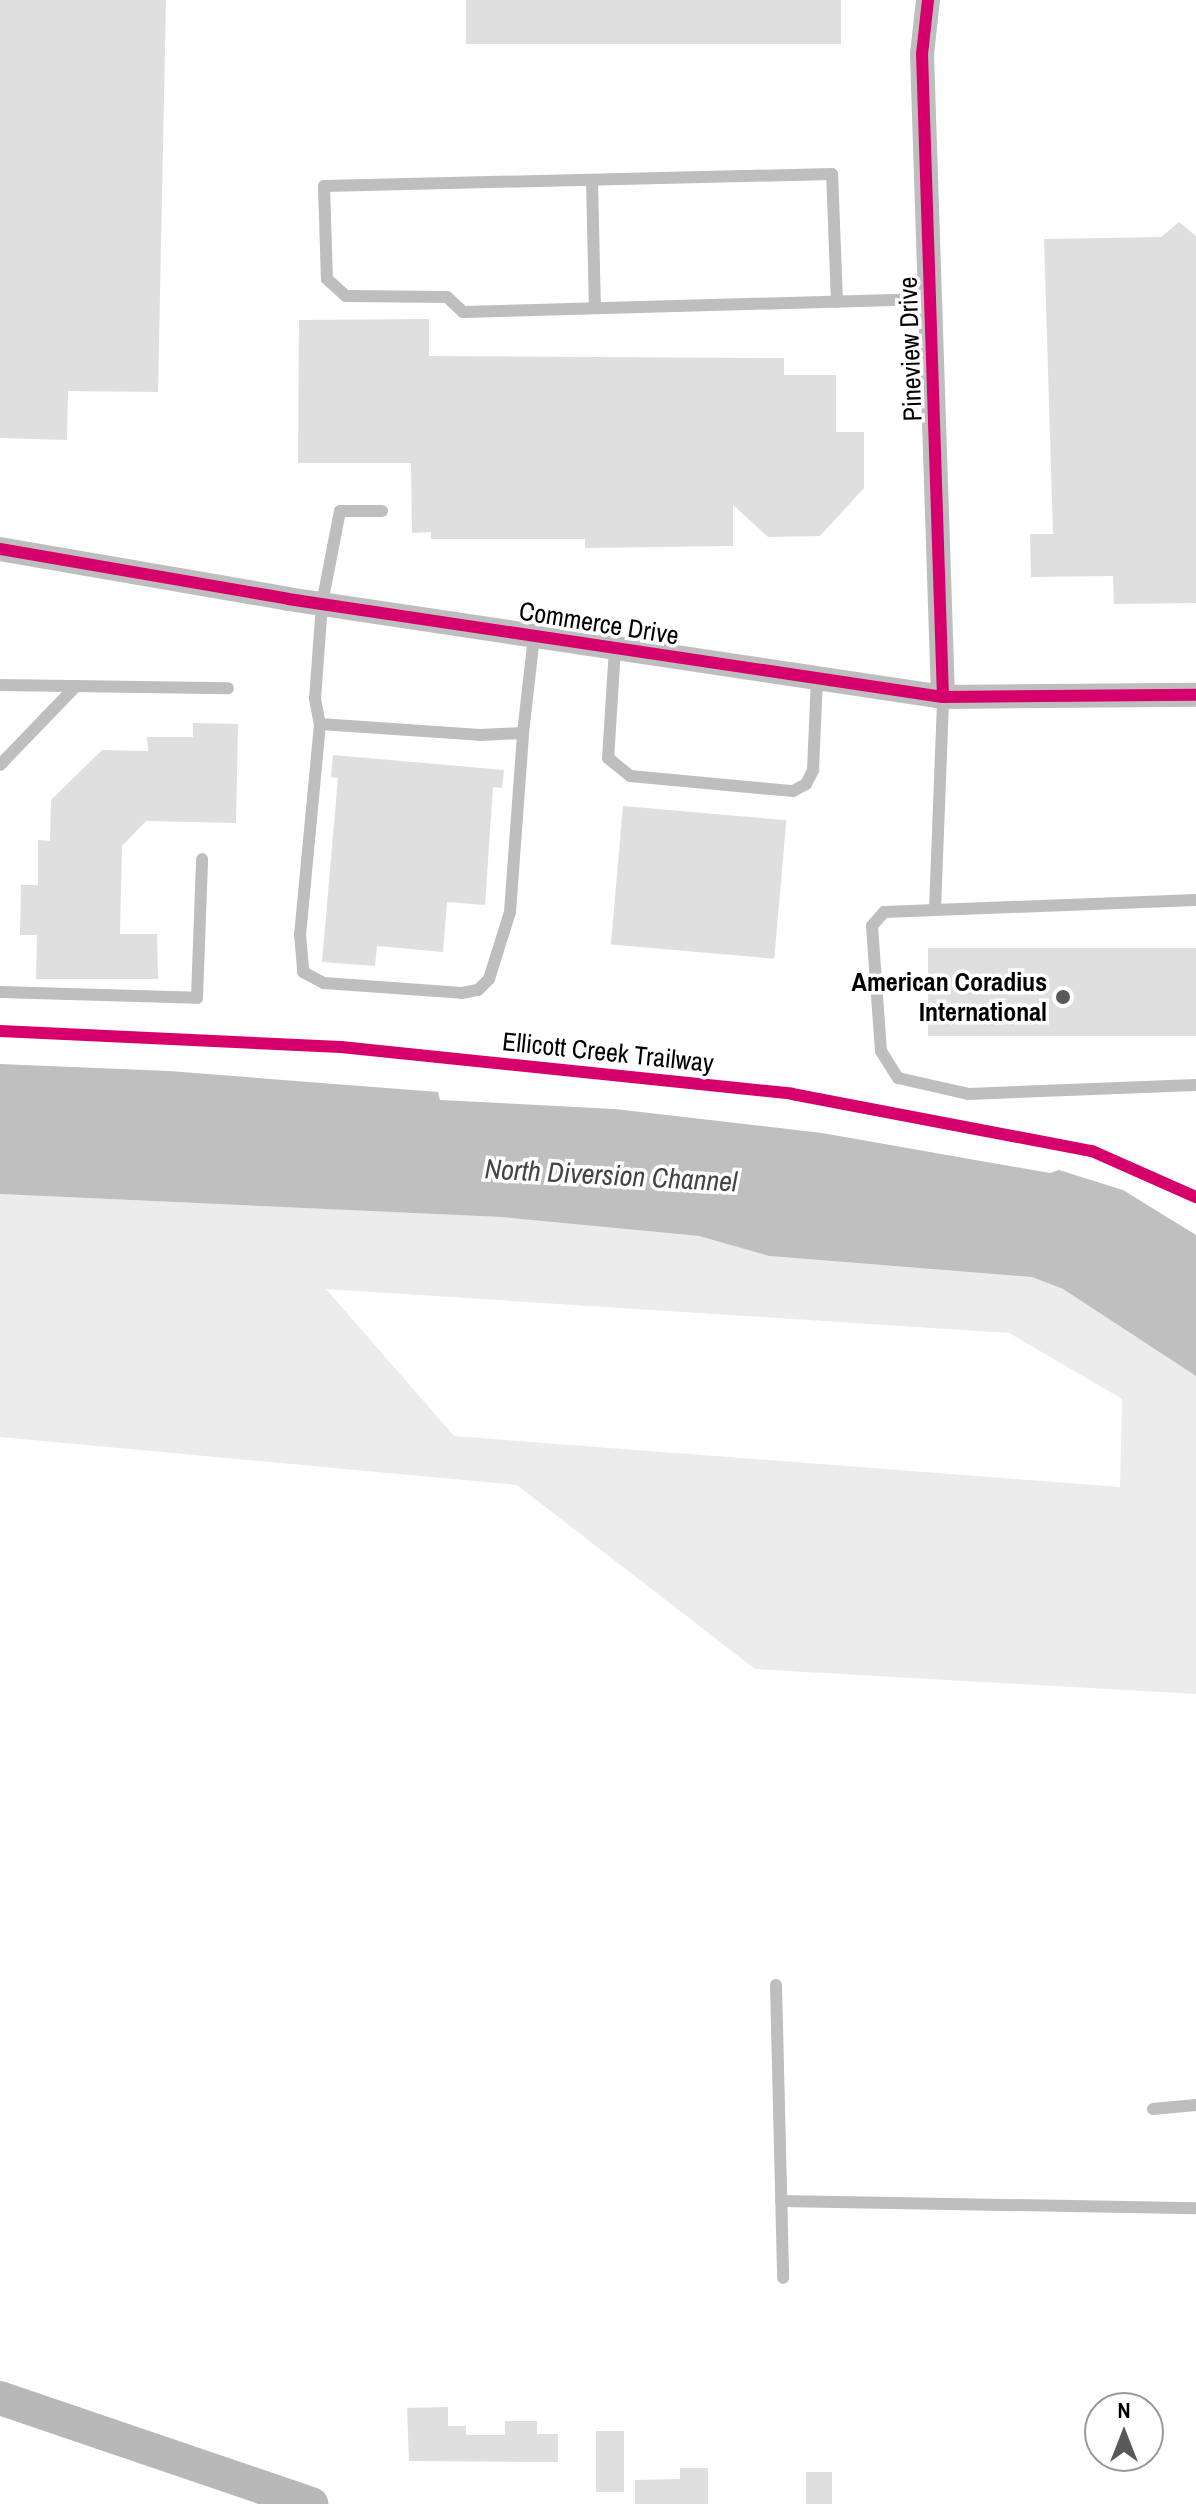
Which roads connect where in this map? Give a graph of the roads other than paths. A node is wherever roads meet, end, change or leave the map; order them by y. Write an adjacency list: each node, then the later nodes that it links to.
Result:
1 (928, 0): 3 (street, Pineview Drive)
2 (592, 180): 4 (lane); 5 (lane); 5 (lane)
3 (930, 299): 4 (lane); 16 (street, Pineview Drive)
4 (837, 302): 5 (lane)
5 (595, 308)
6 (382, 511): 8 (lane)
7 (0, 549): 8 (street, Commerce Drive)
8 (322, 604): 9 (street, Commerce Drive); 17 (lane)
9 (534, 636): 10 (street, Commerce Drive); 18 (lane)
10 (615, 648): 11 (street, Commerce Drive); 11 (lane)
11 (817, 678): 16 (street, Commerce Drive)
12 (0, 685): 13 (lane)
13 (76, 686): 14 (lane); 19 (lane)
14 (228, 688)
15 (1196, 695): 16 (street, Commerce Drive)
16 (943, 697): 22 (lane)
17 (320, 724): 18 (lane); 18 (lane)
18 (523, 733)
19 (0, 765)
20 (202, 859): 23 (lane)
21 (1196, 900): 22 (lane)
22 (935, 910): 24 (lane)
23 (0, 992)
24 (1196, 1085)
25 (776, 1985): 28 (lane)
26 (1196, 2105): 27 (lane)
27 (1153, 2109)
28 (781, 2201): 29 (lane); 30 (lane)
29 (1196, 2208)
30 (783, 2278)
31 (0, 2398): 32 (street)
32 (311, 2504)

